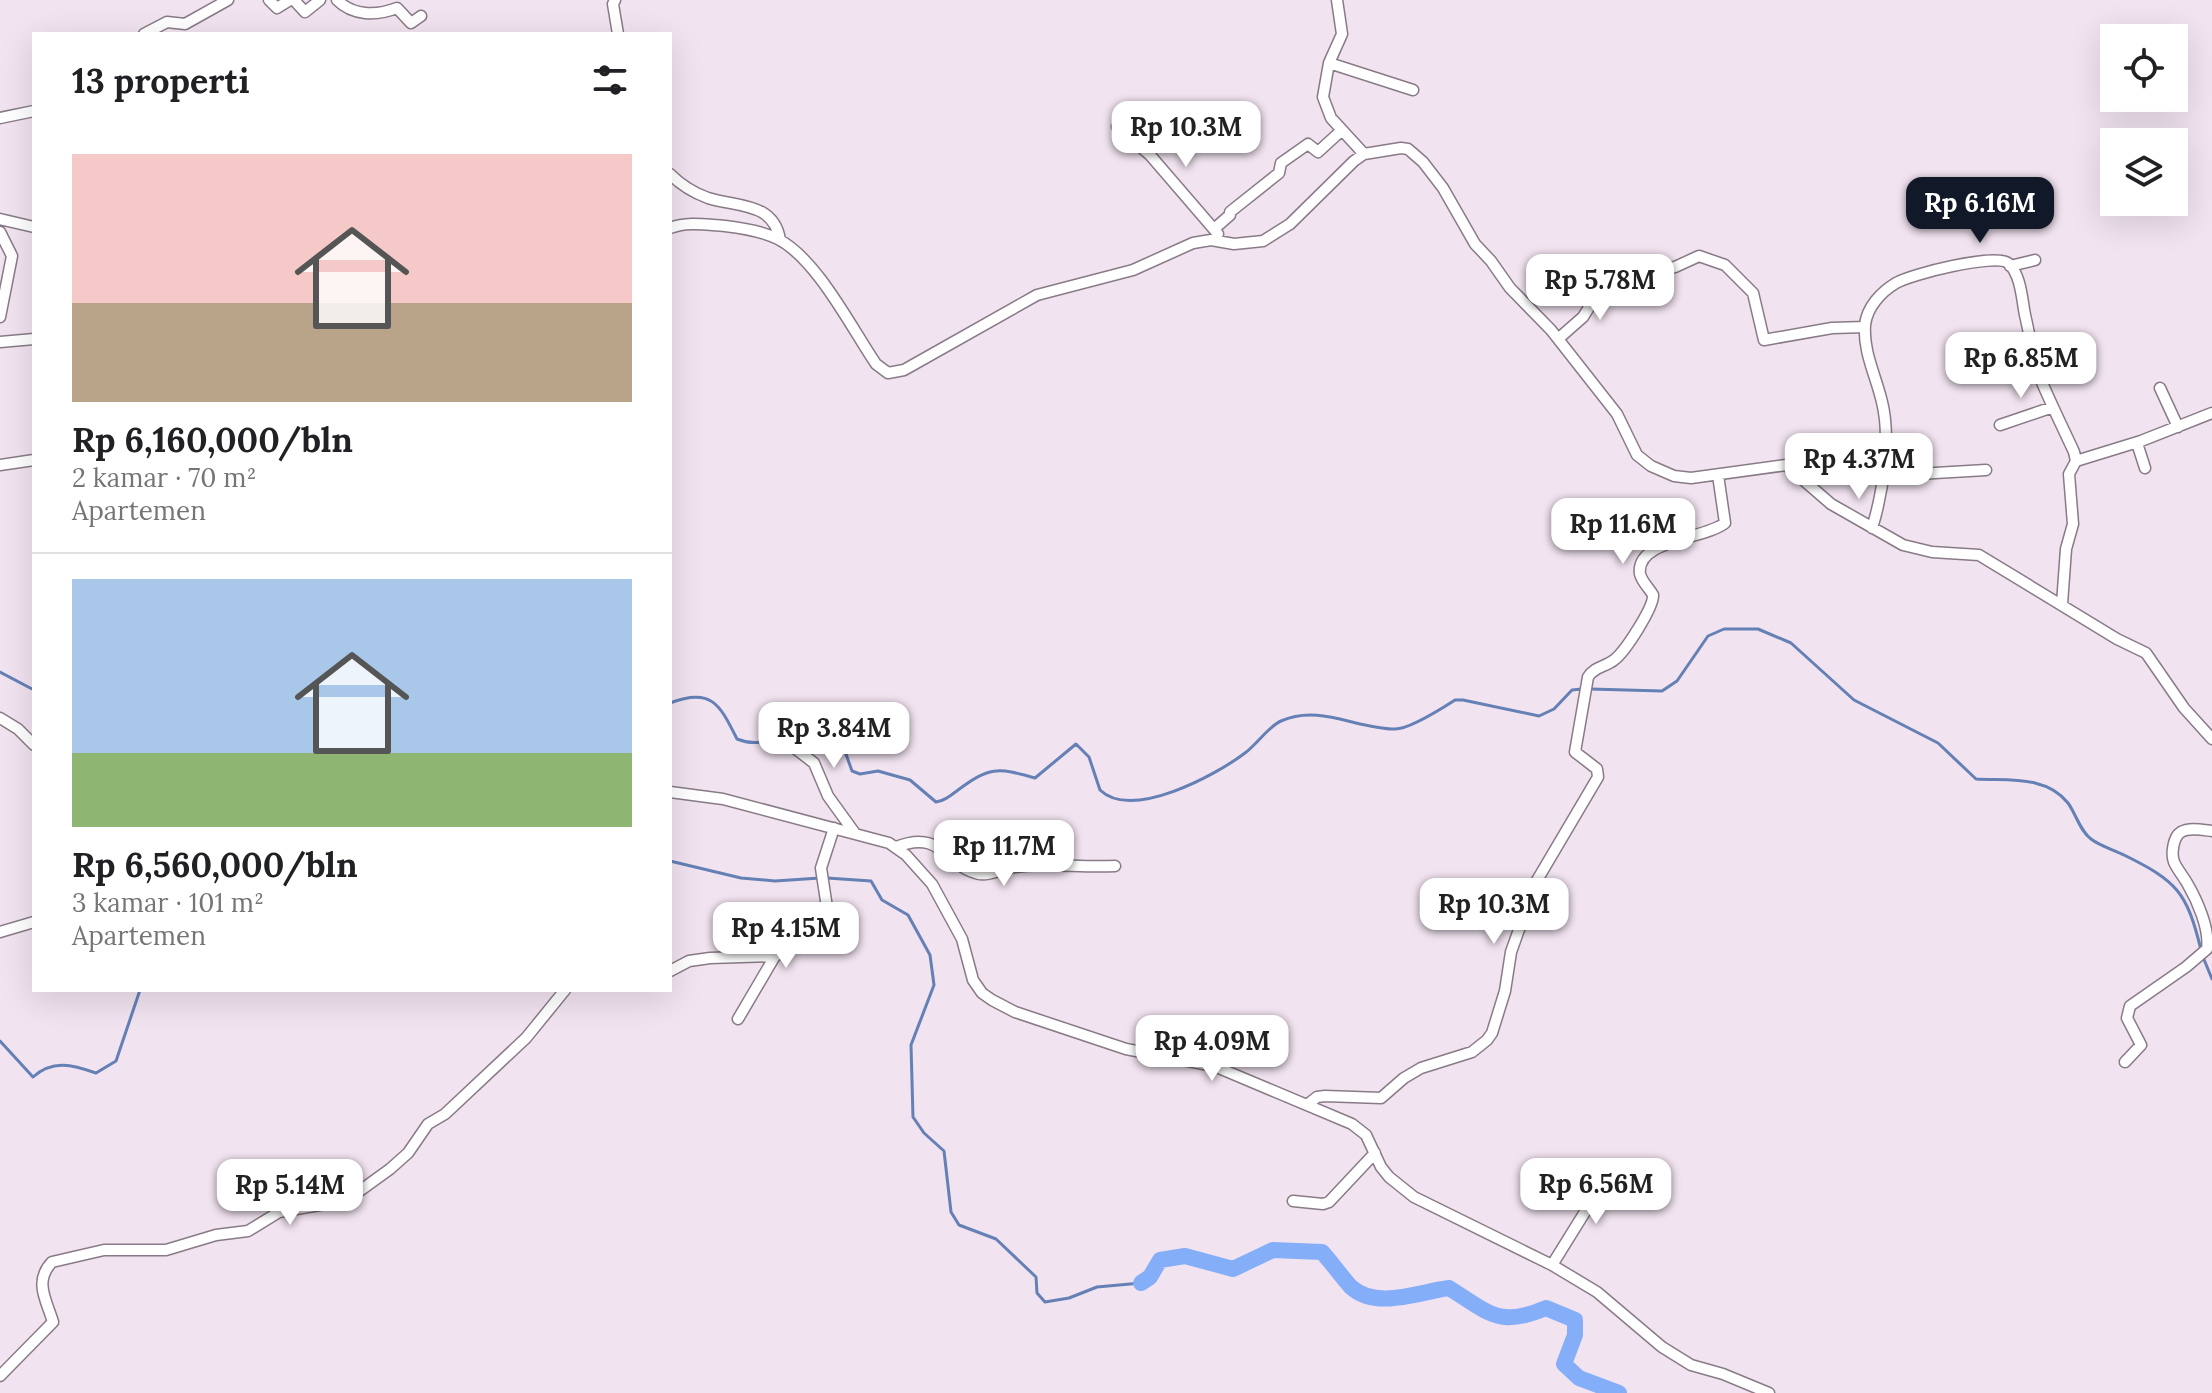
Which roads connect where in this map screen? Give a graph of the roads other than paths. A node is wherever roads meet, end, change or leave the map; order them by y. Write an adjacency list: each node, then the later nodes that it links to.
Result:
1 (228, 0): 9 (street)
2 (269, 0): 3 (street)
3 (292, 0): 4 (street)
4 (320, 0)
5 (337, 0): 8 (street)
6 (1337, 0): 11 (street)
7 (611, 1): 10 (street)
8 (421, 16)
9 (148, 32)
10 (618, 32)
11 (1329, 63): 12 (street); 16 (street)
12 (1413, 90)
13 (32, 111): 14 (street)
14 (0, 118)
15 (1117, 127): 22 (street)
16 (1342, 130): 17 (street); 22 (street)
17 (1364, 154): 25 (street); 31 (street)
18 (672, 176): 24 (street)
19 (0, 219): 20 (street)
20 (32, 227)
21 (672, 227): 24 (street)
22 (1214, 229): 25 (street)
23 (0, 232): 28 (street)
24 (780, 240): 25 (street)
25 (1225, 242)
26 (2035, 260): 27 (street)
27 (2010, 266): 29 (street); 34 (street)
28 (0, 317)
29 (1865, 327): 31 (street); 45 (street)
30 (32, 339): 32 (street)
31 (1558, 339): 44 (street)
32 (0, 342)
33 (2160, 388): 37 (street)
34 (2053, 407): 36 (street); 40 (street)
35 (2212, 413): 37 (street)
36 (2000, 425)
37 (2178, 427): 38 (street)
38 (2137, 443): 40 (street); 42 (street)
39 (32, 460): 41 (street)
40 (2076, 461): 47 (street)
41 (0, 465)
42 (2145, 468)
43 (1986, 470): 45 (street)
44 (1718, 475): 46 (street); 65 (street)
45 (1884, 476): 46 (street)
46 (1872, 528): 47 (street)
47 (2062, 604): 50 (street)
48 (817, 712): 55 (street)
49 (0, 718): 51 (street)
50 (2212, 739)
51 (32, 743)
52 (672, 792): 53 (street)
53 (834, 828): 55 (street); 60 (street)
54 (2212, 831): 64 (street)
55 (854, 832): 56 (street)
56 (896, 847): 57 (street); 65 (street)
57 (1115, 866)
58 (32, 923): 59 (street)
59 (0, 932)
60 (775, 956): 61 (street); 63 (street)
61 (672, 970)
62 (563, 992): 70 (street)
63 (738, 1019)
64 (2125, 1062)
65 (1307, 1105): 66 (street)
66 (1375, 1153): 68 (street); 69 (street)
67 (1611, 1170): 69 (street)
68 (1293, 1201)
69 (1552, 1265): 71 (street)
70 (0, 1376)
71 (1769, 1393)

